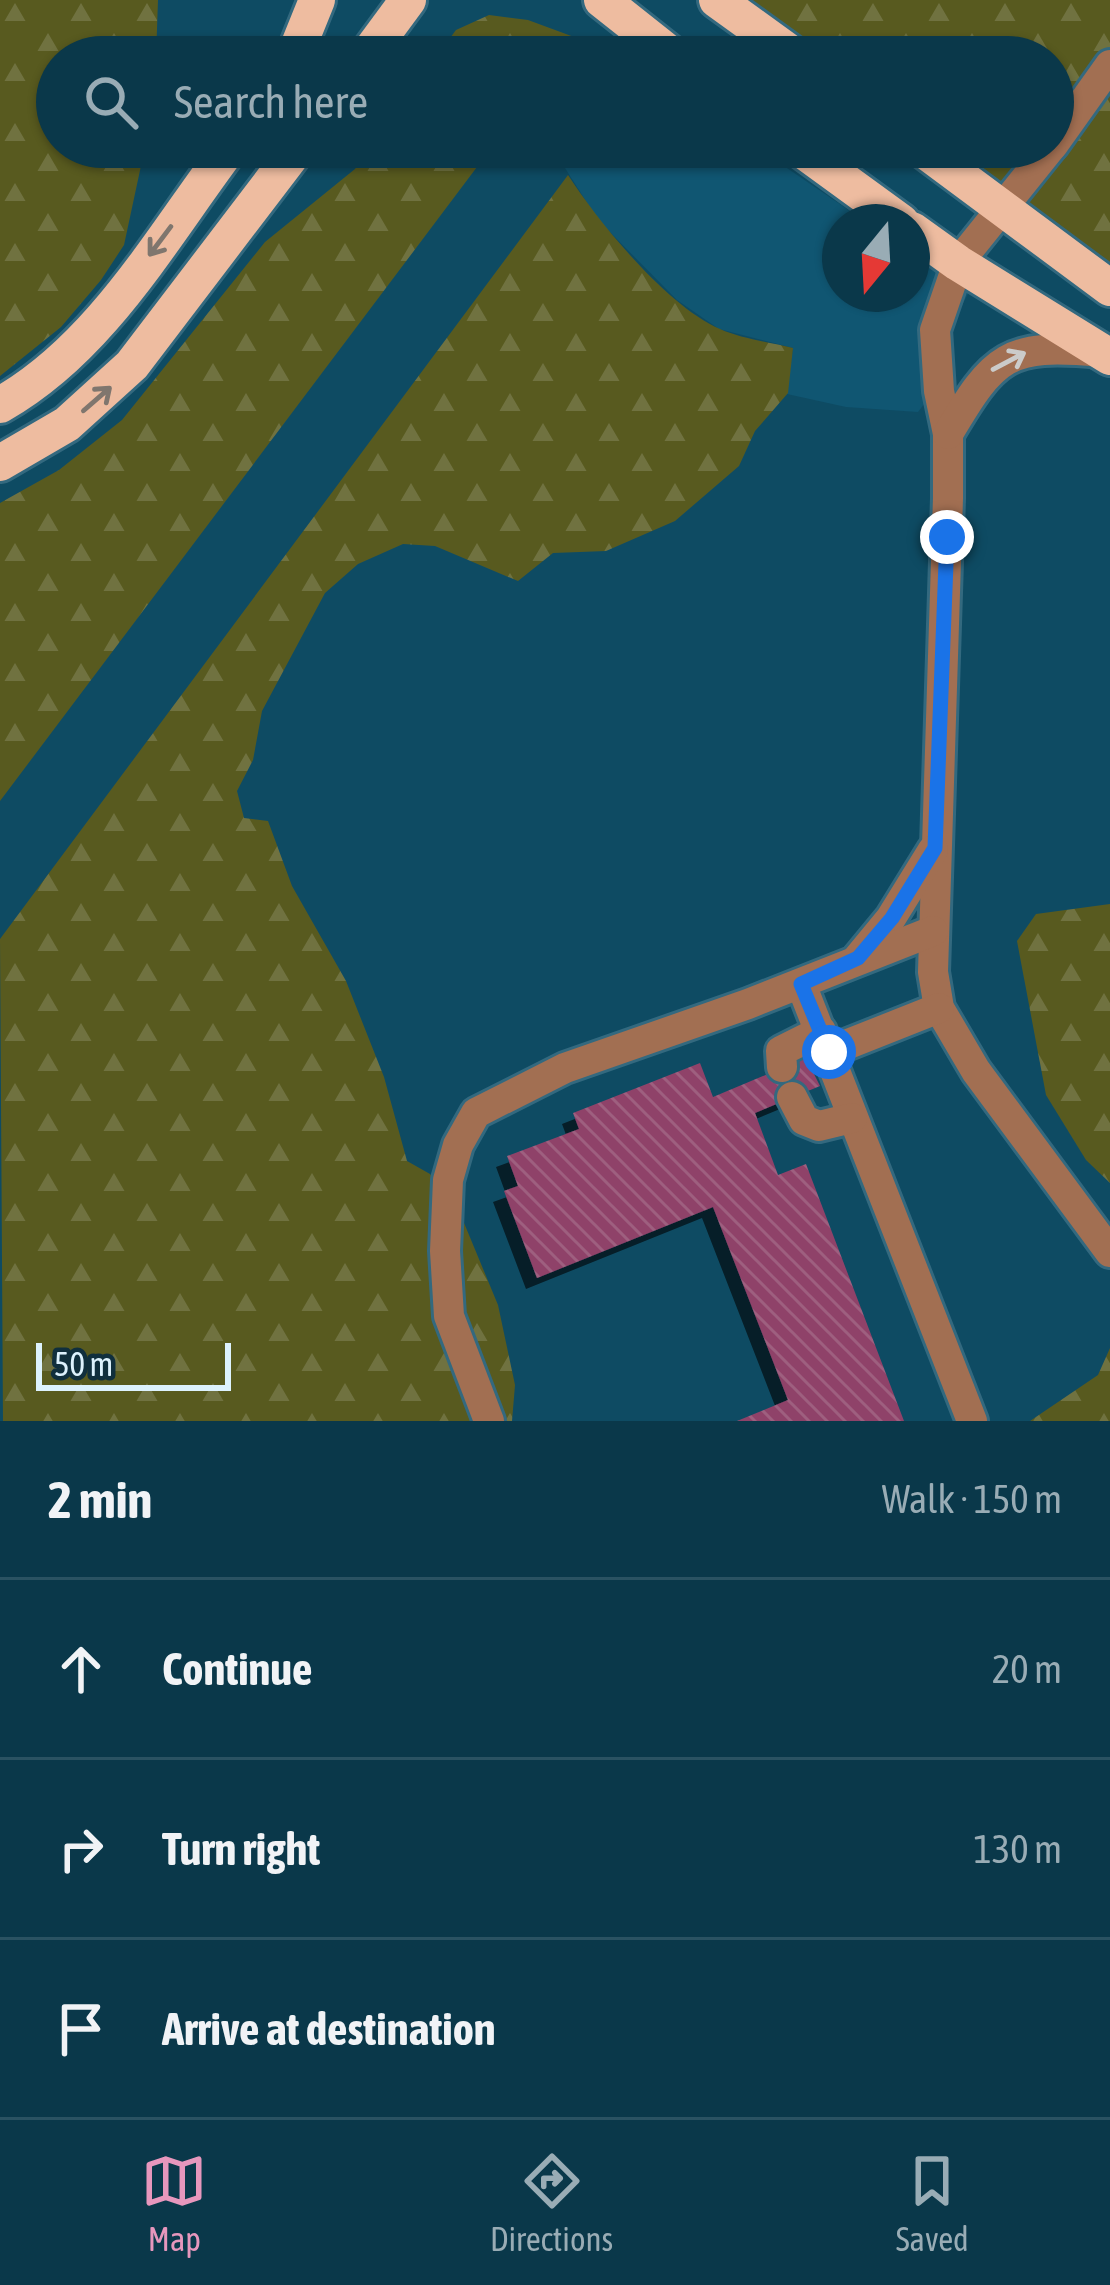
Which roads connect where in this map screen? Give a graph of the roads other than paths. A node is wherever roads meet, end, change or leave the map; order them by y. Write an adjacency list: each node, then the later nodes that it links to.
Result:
1 (317, 0): 5 (highway)
2 (408, 0): 6 (highway)
3 (602, 0): 7 (highway)
4 (717, 0): 8 (highway)
5 (302, 36)
6 (381, 36)
7 (647, 36)
8 (767, 36)
9 (1110, 65): 10 (lane)
10 (1074, 115)
11 (214, 168): 22 (highway, one-way to 22)
12 (282, 168): 24 (highway, one-way to 12)
13 (827, 168): 16 (highway)
14 (949, 168): 17 (highway)
15 (1033, 168): 17 (lane)
16 (877, 204)
17 (1001, 206): 19 (lane); 20 (highway)
18 (930, 243): 19 (highway)
19 (958, 263): 21 (highway); 23 (lane)
20 (1110, 288)
21 (1107, 355): 23 (lane, one-way to 21)
22 (0, 405)
23 (948, 434): 25 (lane)
24 (0, 463)
25 (935, 848): 26 (lane); 27 (lane)
26 (933, 931): 27 (lane); 29 (lane)
27 (858, 958): 28 (lane)
28 (801, 984): 30 (lane); 35 (lane)
29 (939, 1008): 30 (lane); 34 (lane)
30 (825, 1042): 31 (lane); 33 (lane)
31 (782, 1067)
32 (792, 1097): 33 (lane)
33 (852, 1118): 36 (lane)
34 (1110, 1252)
35 (489, 1421)
36 (972, 1421)

